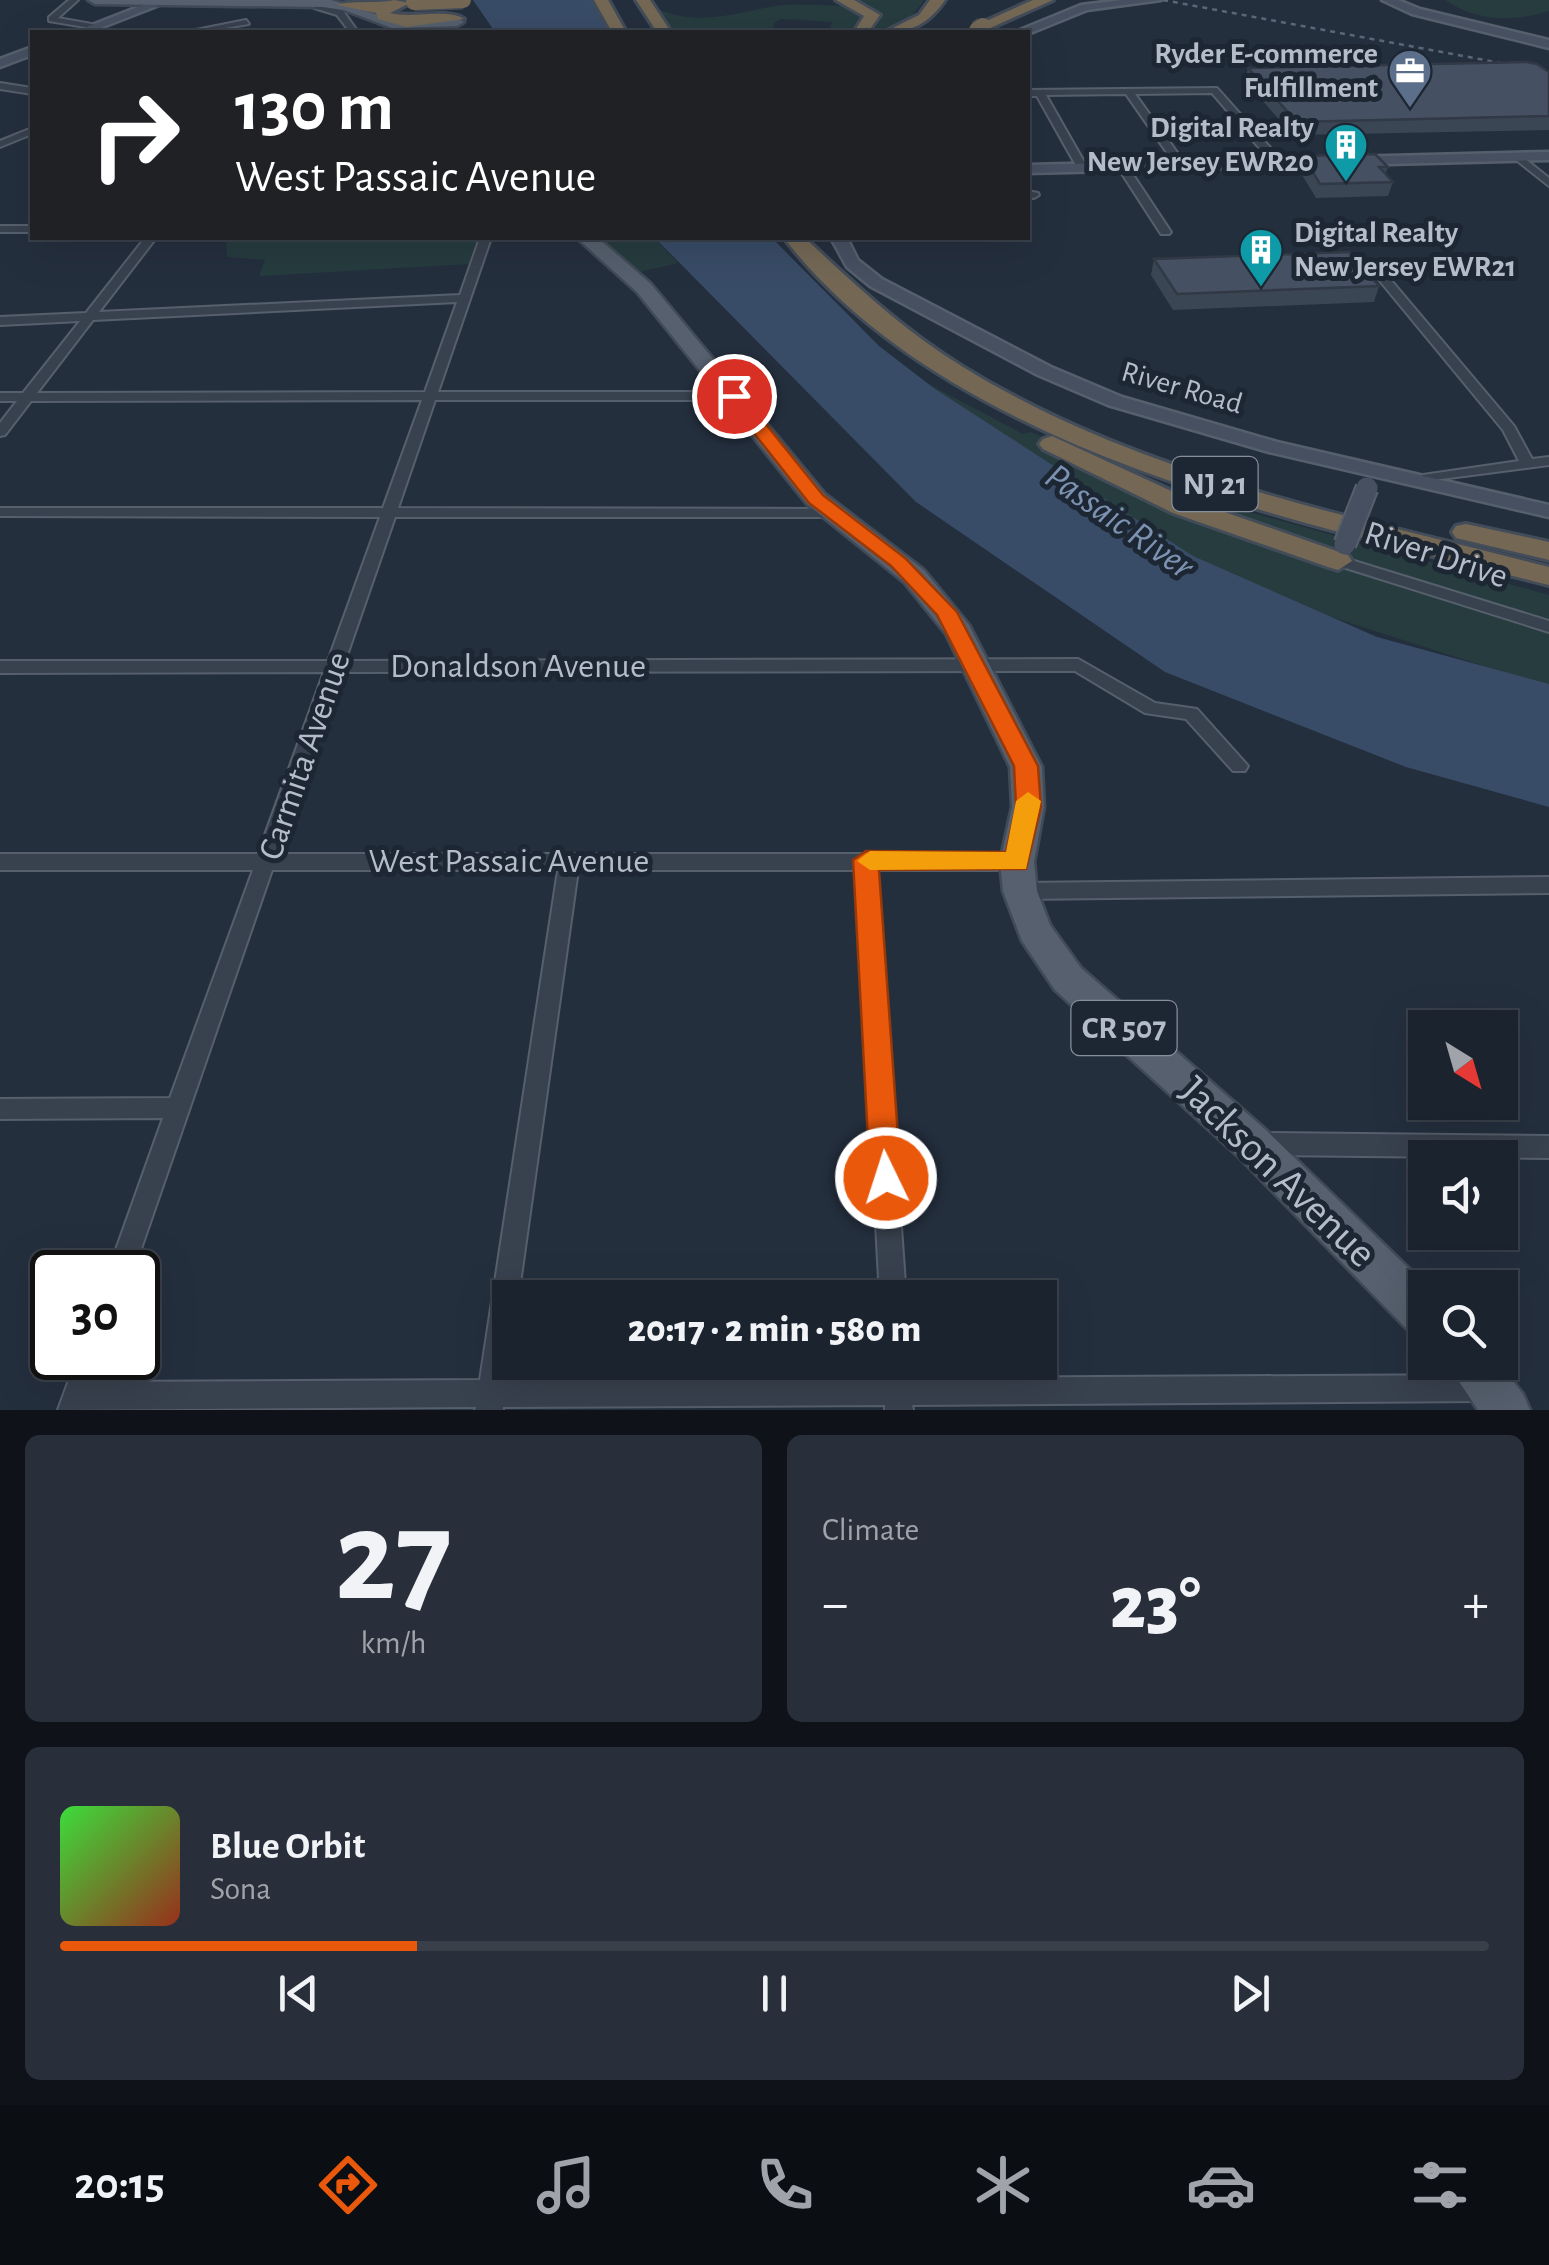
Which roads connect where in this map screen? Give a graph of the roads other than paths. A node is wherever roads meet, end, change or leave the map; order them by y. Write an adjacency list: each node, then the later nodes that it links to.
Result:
1 (74, 0): 21 (street)
2 (95, 0): 12 (main road)
3 (453, 0): 20 (main road)
4 (463, 0): 14 (highway, bridge)
5 (601, 0): 25 (highway)
6 (622, 0): 26 (highway)
7 (641, 0): 27 (highway); 28 (highway)
8 (843, 0): 29 (highway)
9 (1046, 0): 18 (highway)
10 (1155, 0): 32 (street)
11 (1388, 0): 33 (street)
12 (164, 1): 13 (main road); 21 (street)
13 (242, 2): 15 (main road); 19 (street)
14 (414, 2): 16 (highway)
15 (344, 5): 16 (highway); 20 (main road)
16 (393, 5): 20 (highway)
17 (317, 6): 24 (street)
18 (962, 19): 30 (highway); 31 (highway)
19 (246, 22): 22 (street); 23 (street)
20 (458, 24)
21 (80, 28)
22 (201, 30)
23 (250, 30)
24 (353, 30)
25 (618, 30)
26 (636, 30)
27 (654, 30)
28 (663, 30)
29 (863, 30)
30 (896, 30)
31 (933, 30)
32 (1025, 30)
33 (1549, 44)
34 (30, 52): 35 (street)
35 (0, 64)
36 (0, 86): 38 (street)
37 (1128, 91): 40 (street); 45 (street); 46 (street)
38 (30, 92)
39 (1030, 93): 40 (street)
40 (1040, 93): 48 (street)
41 (30, 132): 42 (street)
42 (0, 144)
43 (1549, 156): 44 (street)
44 (1518, 157): 45 (street); 50 (street)
45 (1278, 163): 46 (street)
46 (1181, 165): 47 (street)
47 (1122, 166): 48 (street); 53 (street)
48 (1082, 167): 49 (street)
49 (1030, 169)
50 (1549, 183)
51 (0, 229): 52 (street)
52 (30, 229)
53 (1166, 232)
54 (148, 240): 64 (street)
55 (485, 240): 62 (street, Carmita Avenue)
56 (589, 240): 68 (main road)
57 (783, 240): 63 (highway)
58 (796, 240): 63 (highway, NJ 21)
59 (822, 240): 82 (highway, NJ 21)
60 (840, 240): 75 (street, River Road)
61 (1374, 268): 73 (street)
62 (466, 298): 64 (street); 67 (street, Carmita Avenue)
63 (863, 306): 66 (highway, NJ 21)
64 (89, 318): 65 (street); 70 (street)
65 (0, 321)
66 (902, 338): 84 (highway); 86 (highway, NJ 21)
67 (430, 396): 68 (street); 70 (street); 80 (street, Carmita Avenue)
68 (734, 396): 81 (main road)
69 (0, 397): 70 (street)
70 (27, 397): 71 (street)
71 (0, 432)
72 (1549, 461): 73 (street)
73 (1528, 464): 74 (street)
74 (1484, 471): 76 (street); 77 (street)
75 (1371, 478): 76 (street, River Road); 84 (street, River Drive, bridge)
76 (1423, 480): 77 (street, River Road)
77 (1509, 500): 78 (street, River Road)
78 (1549, 511)
79 (0, 512): 80 (street)
80 (389, 512): 81 (street); 88 (street, Carmita Avenue)
81 (832, 514): 89 (main road)
82 (1396, 518): 83 (highway); 85 (highway, NJ 21)
83 (1549, 551)
84 (1341, 552): 87 (street, River Drive)
85 (1549, 559)
86 (1549, 576)
87 (1549, 627)
88 (336, 666): 89 (street, Donaldson Avenue); 90 (street, Donaldson Avenue); 92 (street, Carmita Avenue)
89 (976, 666): 91 (street, Donaldson Avenue); 96 (main road)
90 (0, 667)
91 (1239, 766)
92 (269, 860): 94 (street, West Passaic Avenue); 95 (street, West Passaic Avenue); 98 (street, Carmita Avenue)
93 (866, 860): 95 (street, West Passaic Avenue); 96 (street, West Passaic Avenue); 103 (street)
94 (0, 862)
95 (569, 862): 108 (street)
96 (1018, 877): 97 (street, West Passaic Avenue); 100 (main road, Jackson Avenue / CR 507)
97 (1549, 885)
98 (178, 1108): 99 (street); 102 (street, Carmita Avenue)
99 (0, 1109)
100 (1253, 1144): 101 (street); 104 (main road, Jackson Avenue / CR 507)
101 (1549, 1147)
102 (128, 1250)
103 (892, 1280)
104 (1408, 1298)
105 (1488, 1387): 107 (street)
106 (899, 1400): 107 (street); 108 (street)
107 (1245, 1400)
108 (490, 1402): 109 (street)
109 (74, 1403)

